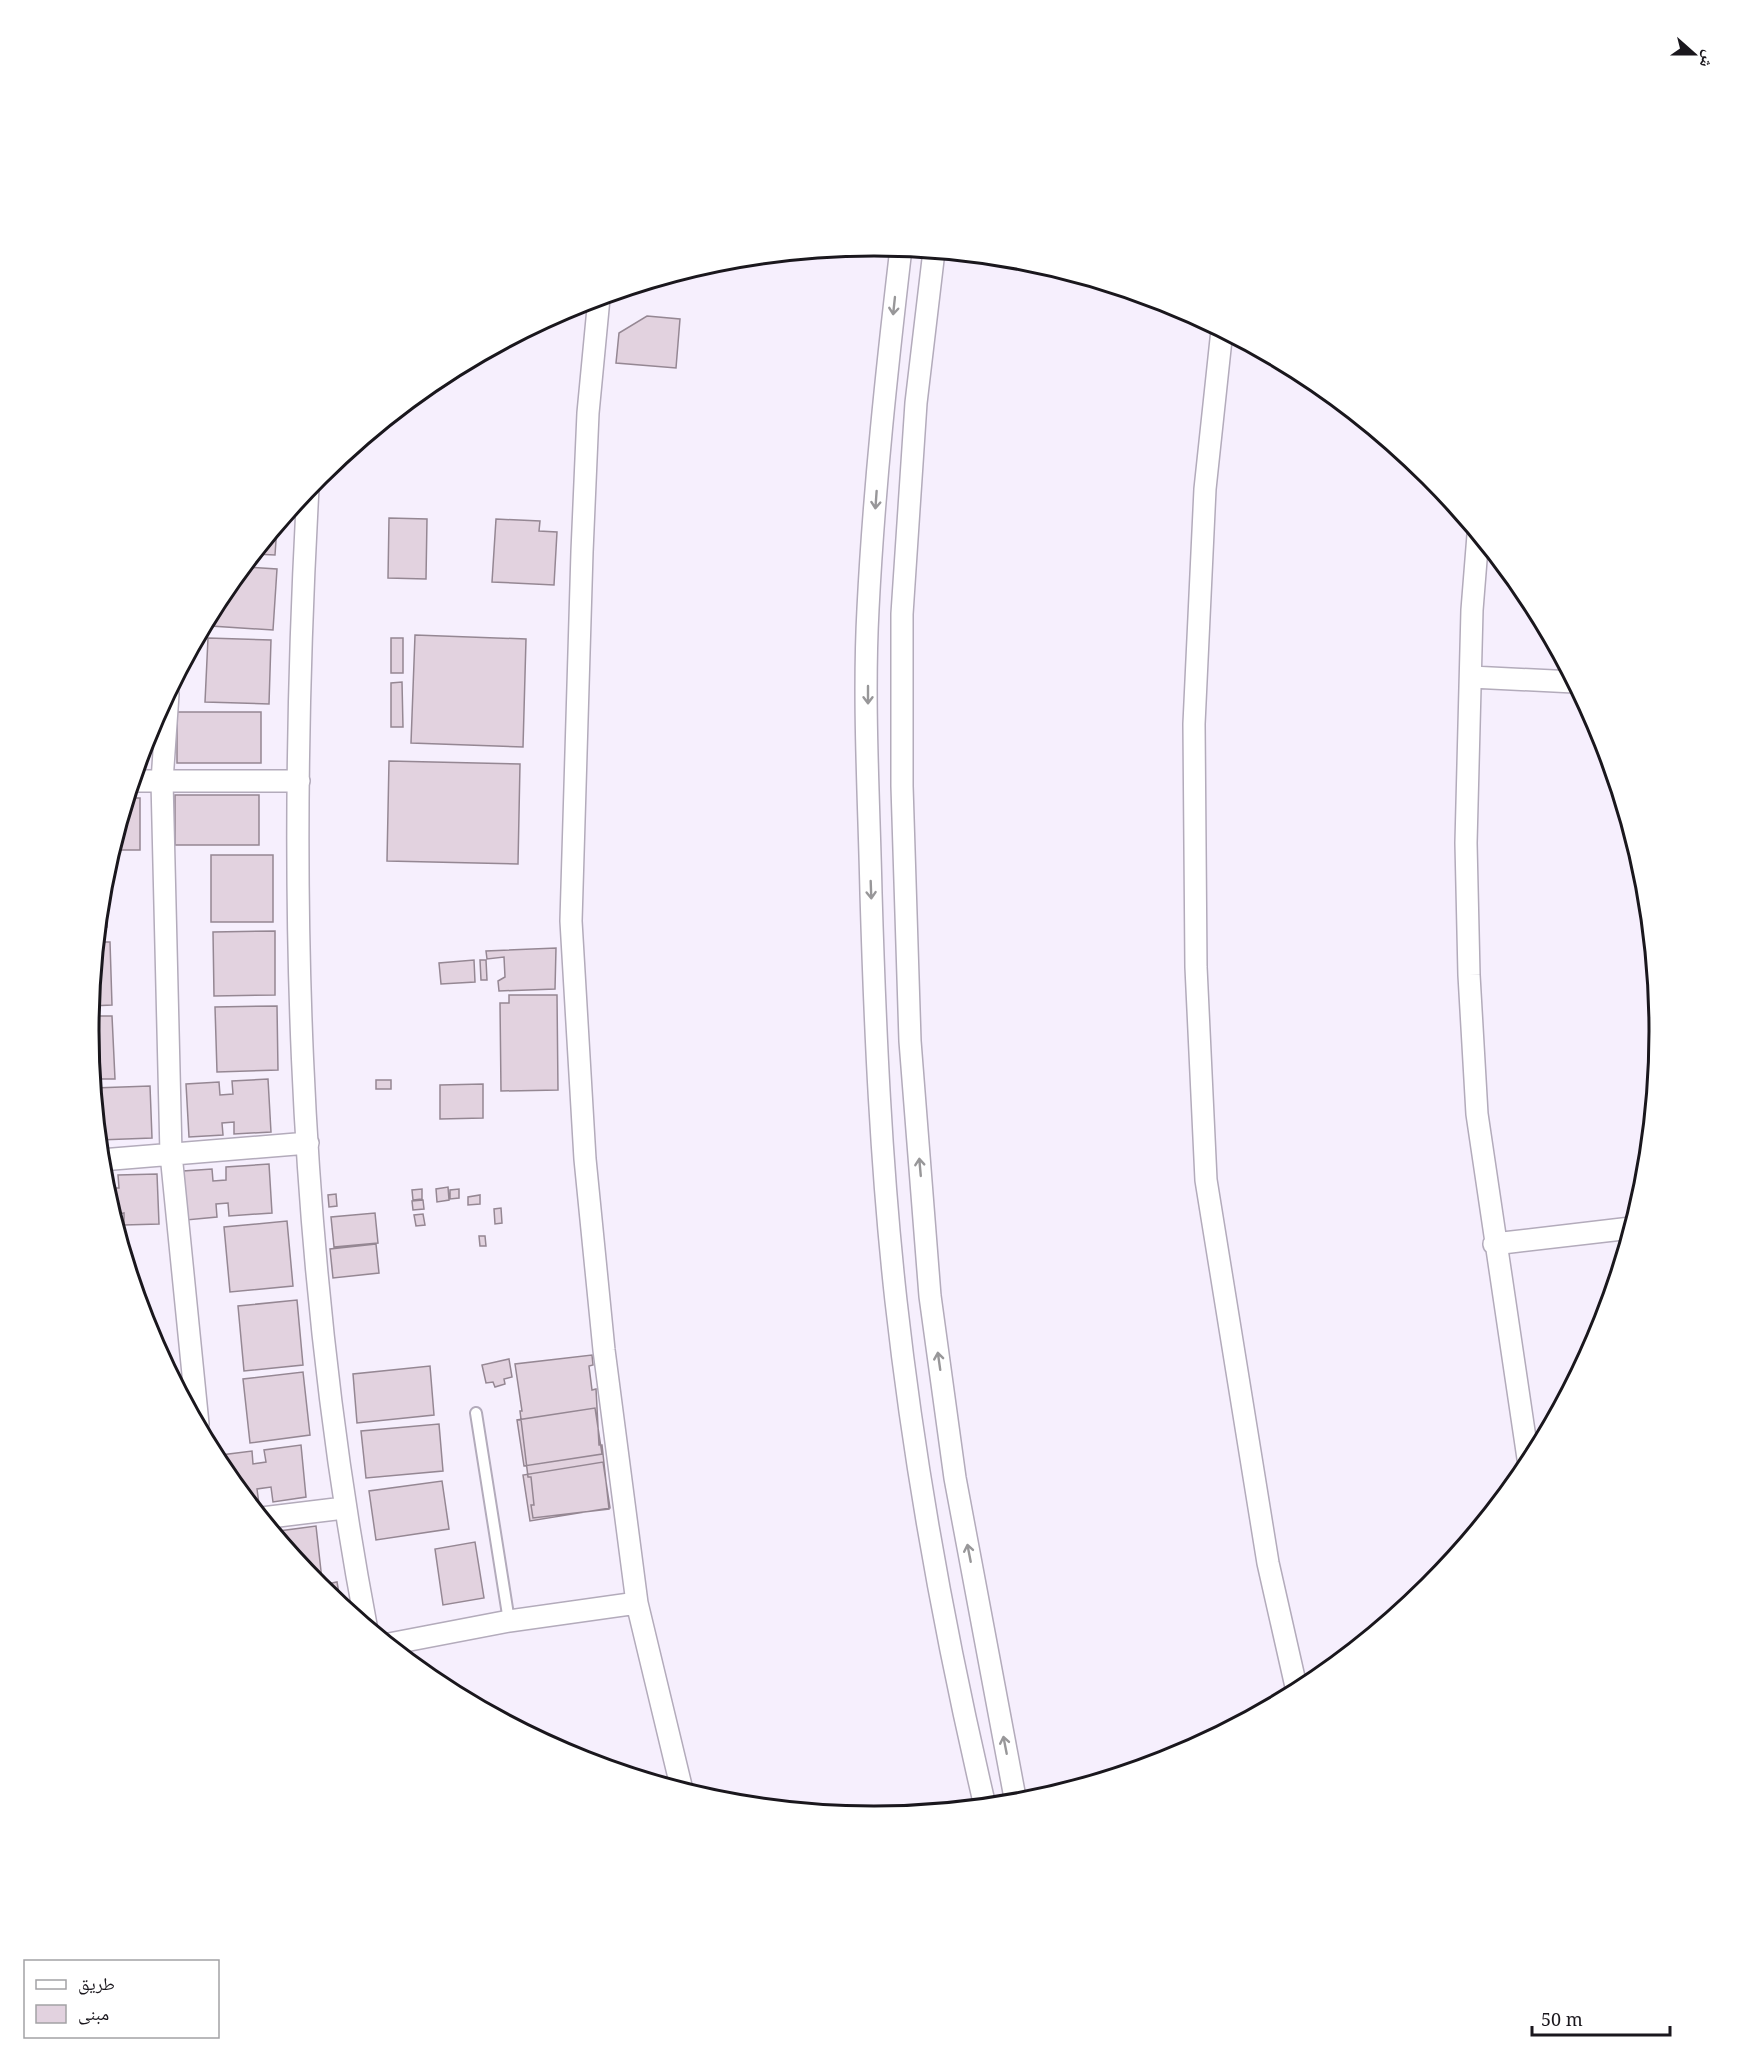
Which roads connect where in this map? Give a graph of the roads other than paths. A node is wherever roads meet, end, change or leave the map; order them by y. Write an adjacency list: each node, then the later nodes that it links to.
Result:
1 (900, 257): 30 (street, one-way to 30)
2 (933, 259): 29 (street, one-way to 2)
3 (598, 307): 23 (street)
4 (1220, 338): 27 (street)
5 (307, 503): 12 (street)
6 (1477, 545): 7 (street)
7 (1471, 677): 8 (street); 17 (street)
8 (1566, 682)
9 (167, 715): 11 (street)
10 (140, 781): 11 (street)
11 (162, 781): 12 (street); 14 (street)
12 (299, 781): 13 (street)
13 (308, 1143): 14 (street); 21 (street)
14 (171, 1154): 15 (street); 18 (street)
15 (110, 1160)
16 (1624, 1229): 17 (street)
17 (1494, 1244): 20 (street)
18 (196, 1405)
19 (476, 1413): 25 (lane)
20 (1526, 1450)
21 (344, 1508): 22 (street); 24 (street)
22 (270, 1517)
23 (638, 1603): 25 (street); 28 (street)
24 (364, 1615)
25 (509, 1621): 26 (street)
26 (398, 1642)
27 (1295, 1681)
28 (680, 1782)
29 (1014, 1793)
30 (983, 1798)

